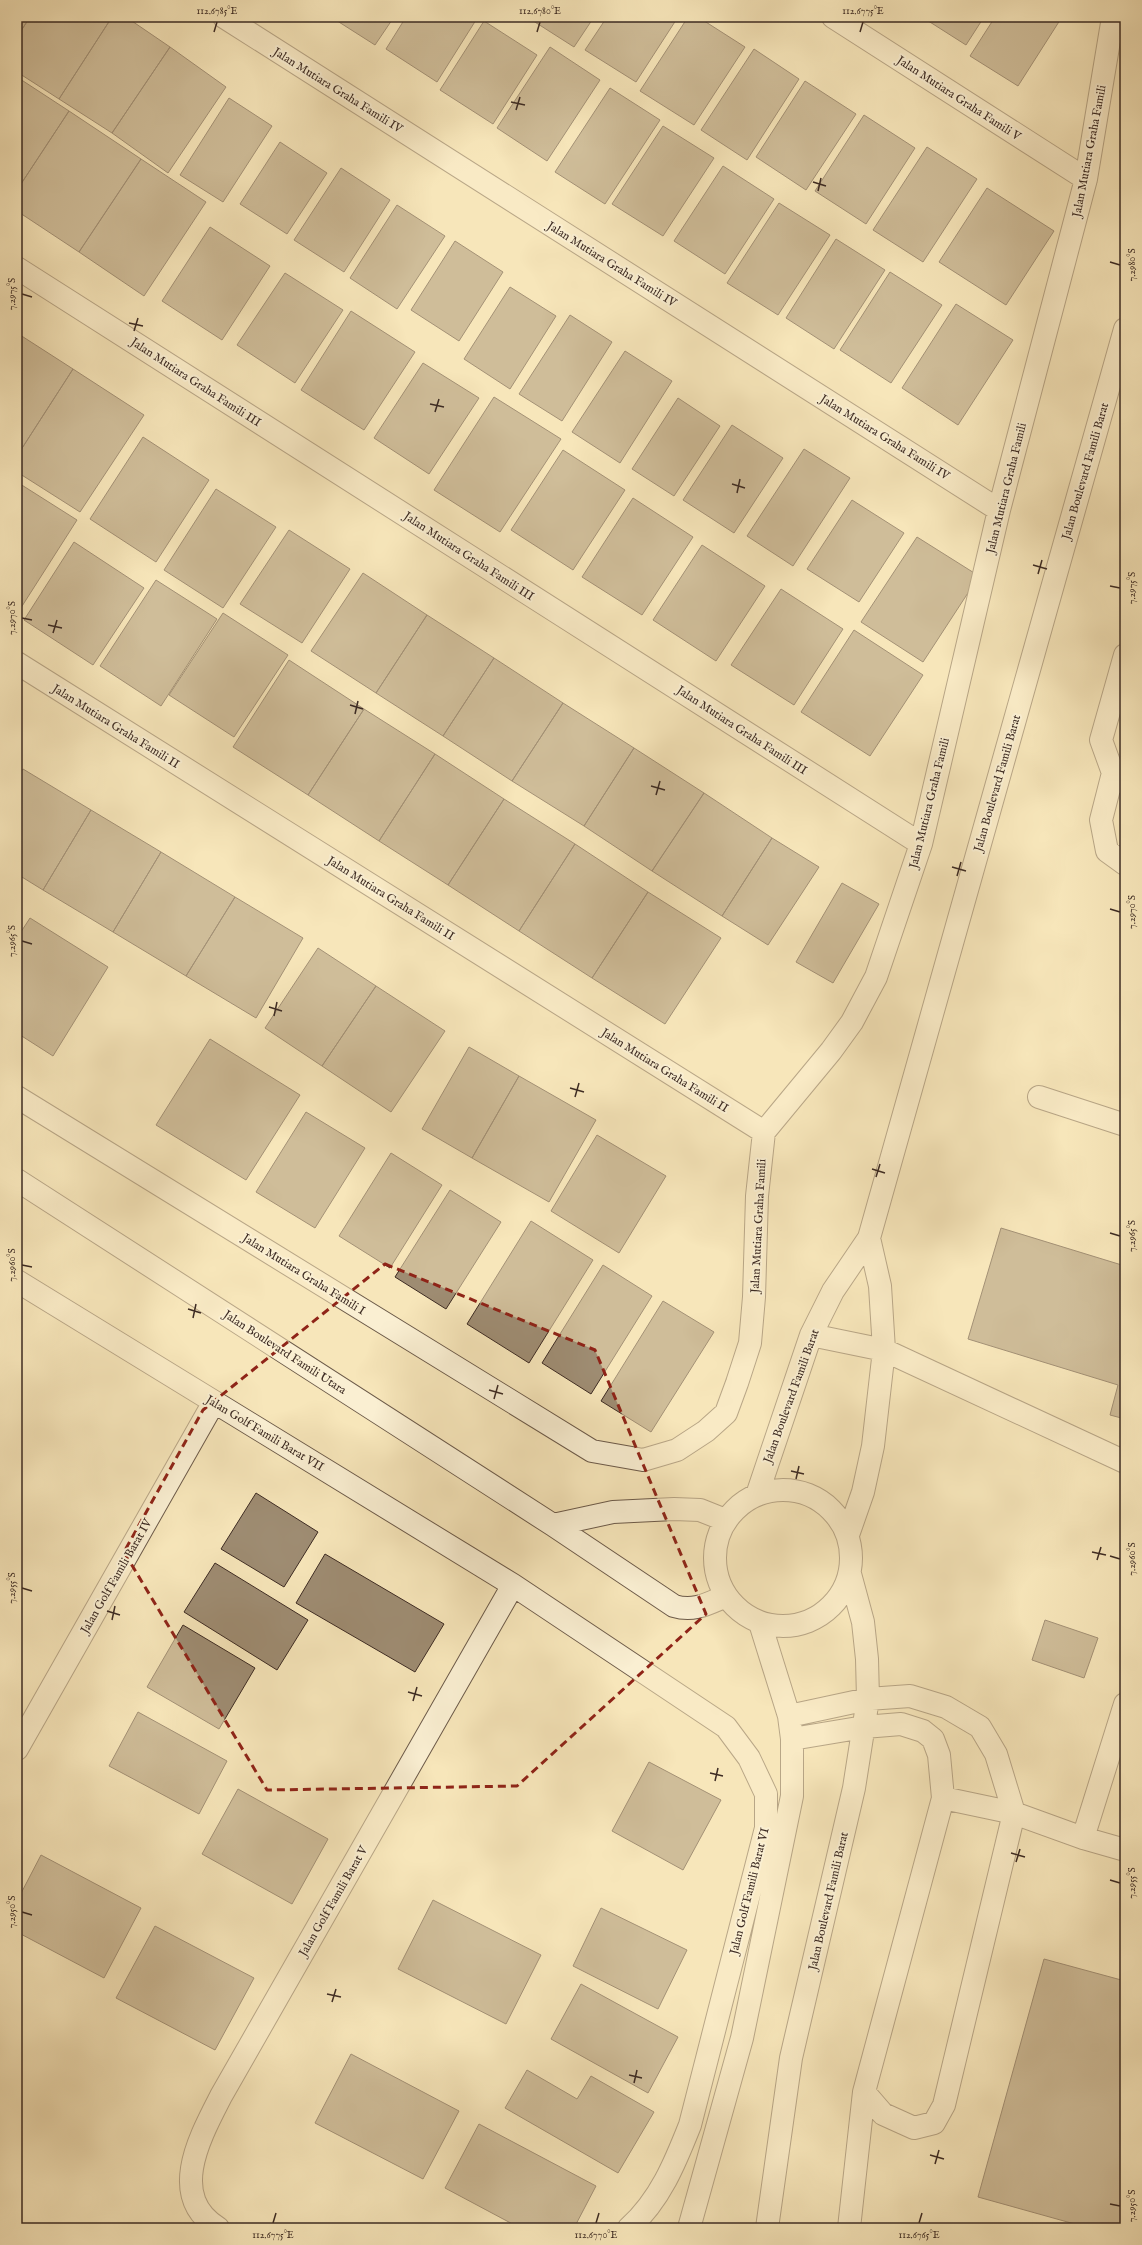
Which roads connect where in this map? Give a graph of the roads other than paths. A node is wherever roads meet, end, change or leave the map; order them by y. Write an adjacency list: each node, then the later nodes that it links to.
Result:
1 (224, 17): 7 (street, Jalan Mutiara Graha Famili IV)
2 (833, 17): 4 (street, Jalan Mutiara Graha Famili V)
3 (1113, 17): 4 (street, Jalan Mutiara Graha Famili)
4 (1086, 179): 7 (street, Jalan Mutiara Graha Famili)
5 (17, 268): 11 (street, Jalan Mutiara Graha Famili III)
6 (1125, 329): 18 (street, Jalan Boulevard Famili Barat)
7 (999, 510): 11 (street, Jalan Mutiara Graha Famili)
8 (1125, 655): 10 (street)
9 (17, 664): 16 (street, Jalan Mutiara Graha Famili II)
10 (1119, 778): 12 (street)
11 (921, 844): 16 (street, Jalan Mutiara Graha Famili)
12 (1125, 864)
13 (17, 1097): 23 (street, Jalan Mutiara Graha Famili I)
14 (1039, 1097): 15 (street)
15 (1125, 1125)
16 (764, 1132): 23 (street, Jalan Mutiara Graha Famili)
17 (17, 1180): 27 (street, Jalan Boulevard Famili Utara)
18 (869, 1238): 20 (street, Jalan Boulevard Famili Barat); 21 (street, Jalan Boulevard Famili Barat)
19 (17, 1281): 22 (street, Jalan Golf Famili Barat VII)
20 (811, 1335): 21 (street); 25 (street, Jalan Boulevard Famili Barat)
21 (884, 1350): 24 (street); 28 (street, Jalan Boulevard Famili Barat)
22 (214, 1402): 30 (street, Jalan Golf Famili Barat VII); 38 (street, Jalan Golf Famili Barat IV)
23 (592, 1451)
24 (1125, 1462)
25 (757, 1495): 26 (street); 28 (street)
26 (725, 1520): 27 (street); 31 (street)
27 (553, 1525): 31 (street, Jalan Boulevard Famili Utara)
28 (848, 1535): 29 (street)
29 (850, 1574): 32 (street); 33 (street, Jalan Boulevard Famili Barat)
30 (513, 1585): 44 (street, Jalan Golf Famili Barat V); 45 (street, Jalan Golf Famili Barat VI)
31 (726, 1596): 32 (street)
32 (760, 1623): 35 (street)
33 (868, 1699): 35 (street); 36 (street, Jalan Boulevard Famili Barat); 40 (street)
34 (1125, 1704): 41 (street)
35 (789, 1716): 37 (street)
36 (864, 1727): 37 (street); 39 (street); 47 (street, Jalan Boulevard Famili Barat)
37 (792, 1739): 46 (street)
38 (17, 1749)
39 (943, 1798): 40 (street); 43 (street)
40 (1014, 1813): 41 (street); 43 (street)
41 (1083, 1838): 42 (street)
42 (1125, 1850)
43 (864, 2092): 48 (street)
44 (214, 2226)
45 (629, 2228)
46 (689, 2228)
47 (767, 2228)
48 (850, 2228)

